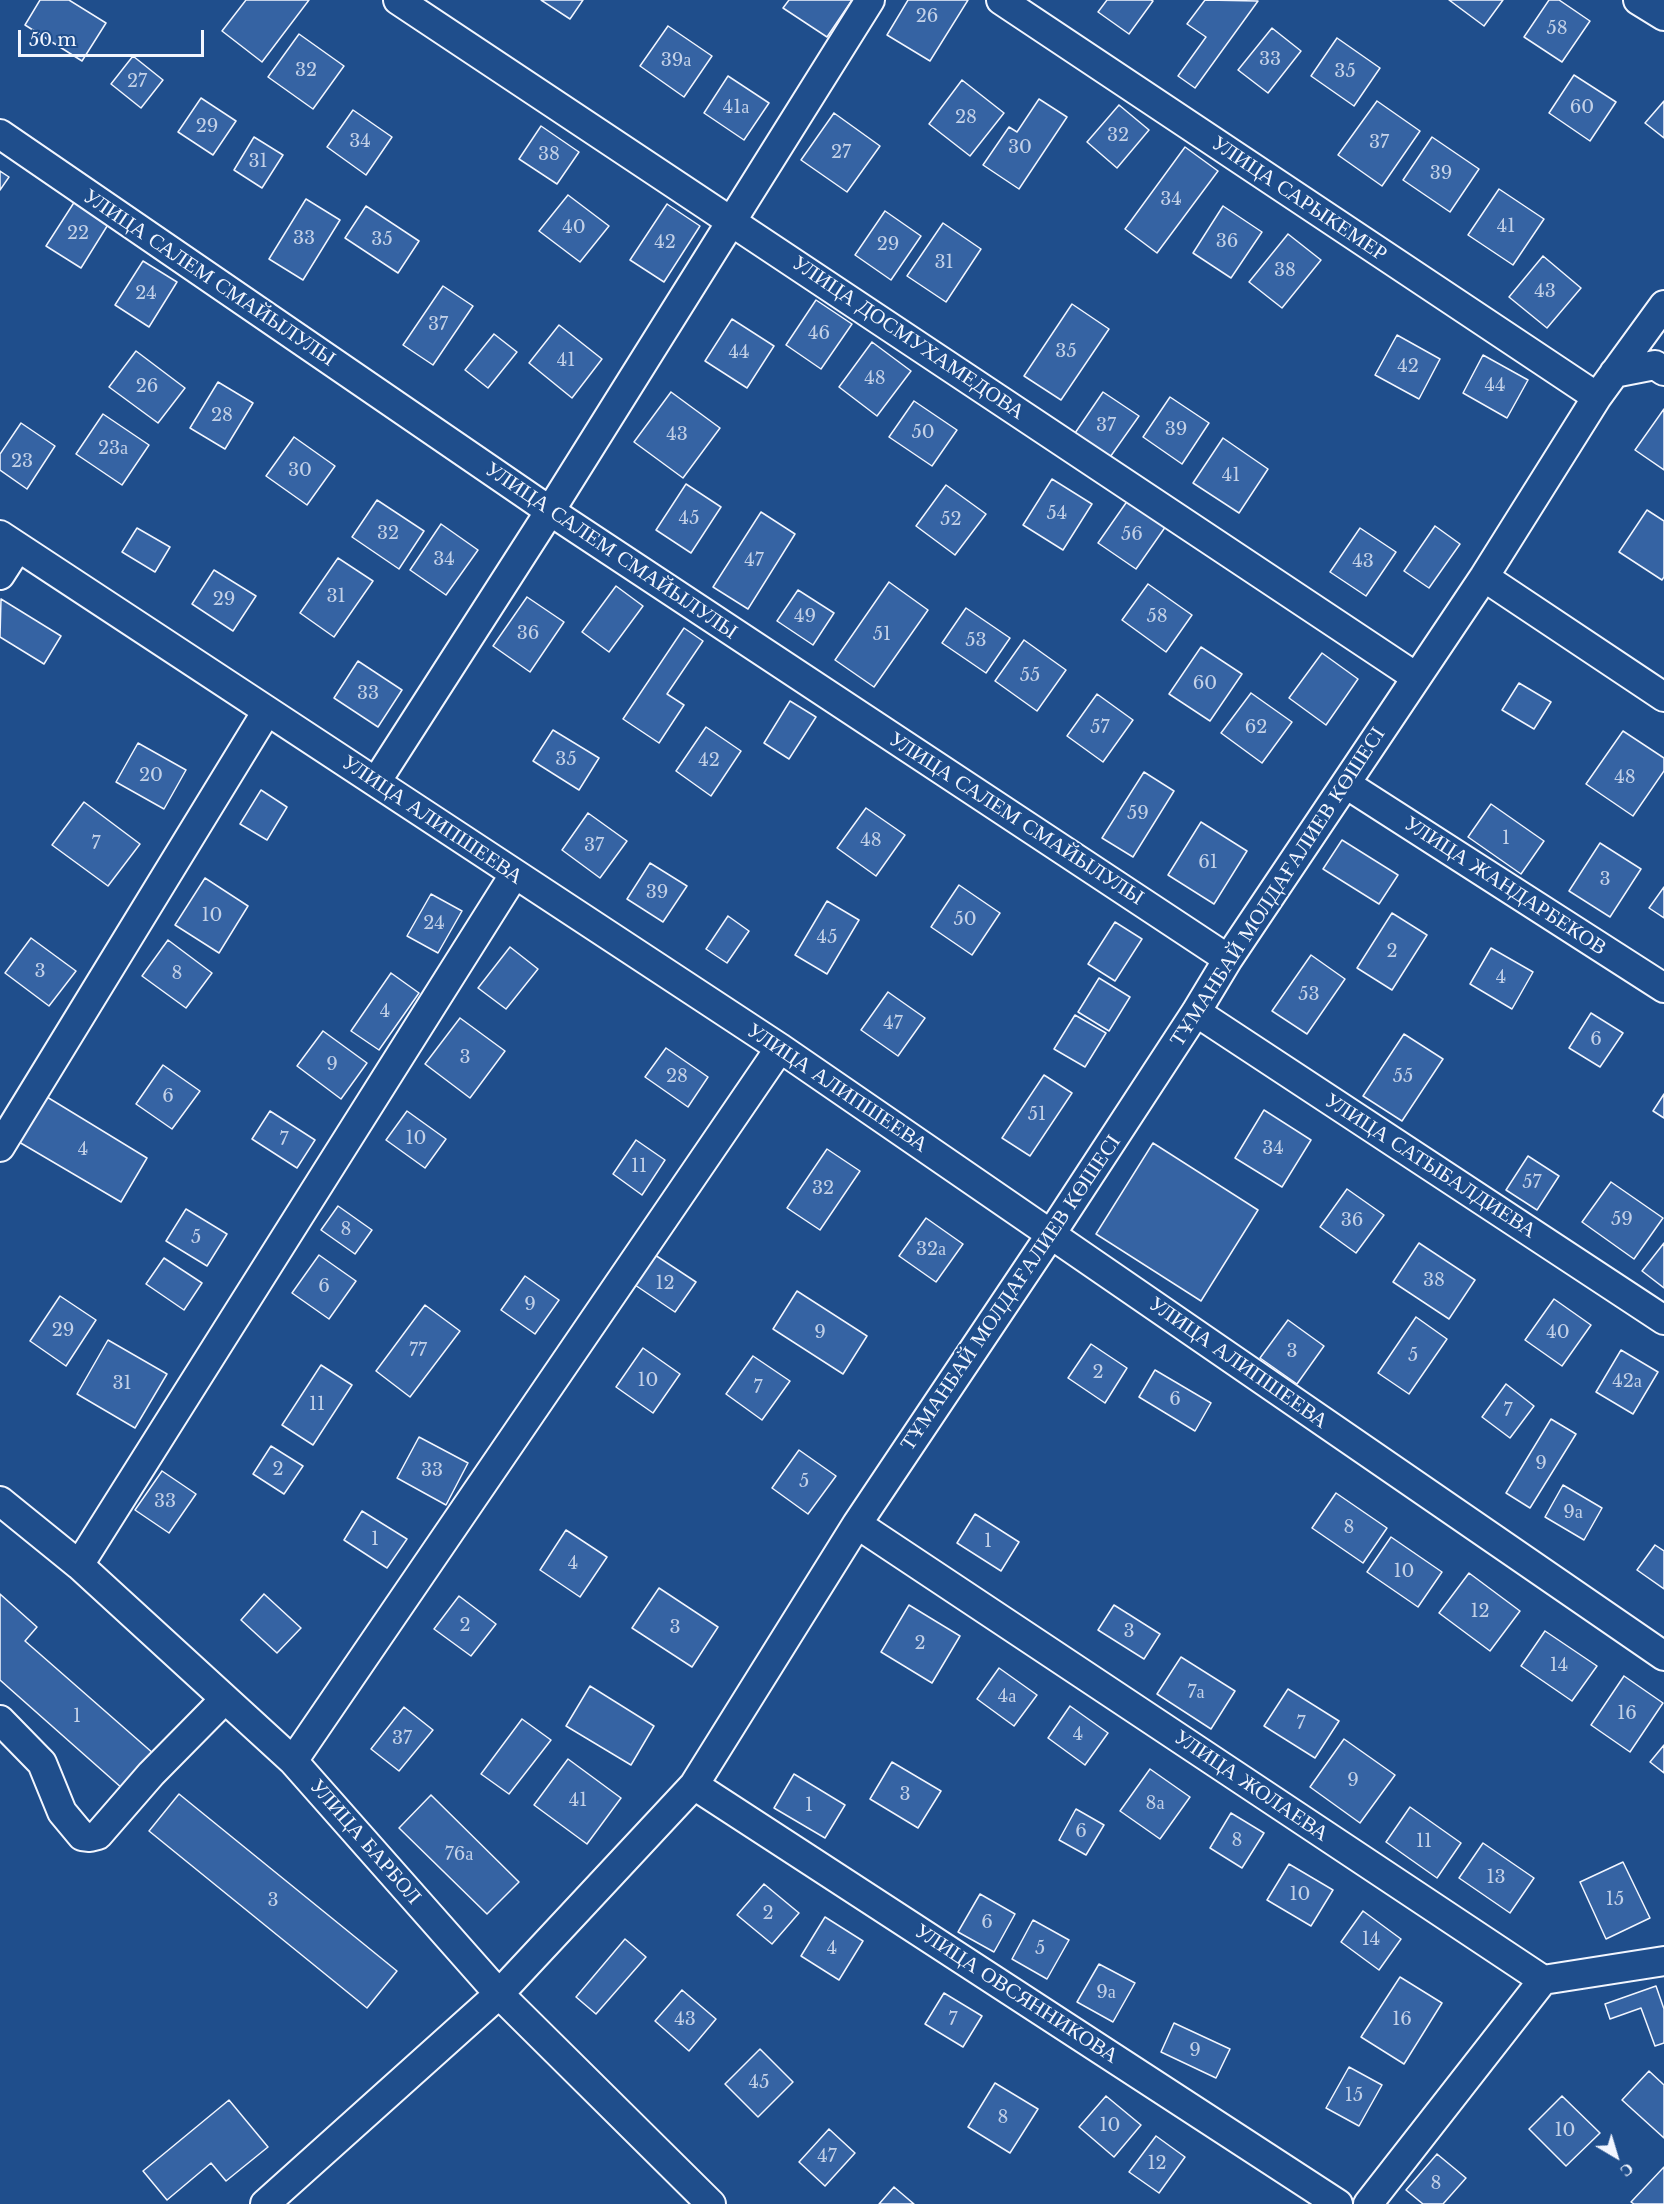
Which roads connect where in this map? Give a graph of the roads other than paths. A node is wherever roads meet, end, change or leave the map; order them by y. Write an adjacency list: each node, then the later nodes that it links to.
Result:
1 (398, 0): 7 (street, УЛИЦА ДОСМУХАМЕДОВА)
2 (870, 0): 7 (street)
3 (1001, 0): 11 (street, УЛИЦА САРЫКЕМЕР)
4 (1638, 0): 5 (street)
5 (1664, 16)
6 (0, 134): 12 (street, УЛИЦА САЛЕМ СМАЙЫЛУЛЫ)
7 (731, 220): 12 (street); 16 (street, УЛИЦА ДОСМУХАМЕДОВА)
8 (1664, 305): 10 (street, ТҰМАНБАЙ МОЛДАҒАЛИЕВ КӨШЕСІ)
9 (1664, 371): 10 (street)
10 (1614, 373): 11 (street, ТҰМАНБАЙ МОЛДАҒАЛИЕВ КӨШЕСІ)
11 (1597, 397): 15 (street, ТҰМАНБАЙ МОЛДАҒАЛИЕВ КӨШЕСІ)
12 (550, 511): 19 (street); 22 (street, УЛИЦА САЛЕМ СМАЙЫЛУЛЫ)
13 (9, 541): 14 (street); 18 (street, УЛИЦА АЛИПШЕЕВА)
14 (0, 575)
15 (1484, 577): 16 (street, ТҰМАНБАЙ МОЛДАҒАЛИЕВ КӨШЕСІ); 17 (street)
16 (1416, 677): 20 (street, ТҰМАНБАЙ МОЛДАҒАЛИЕВ КӨШЕСІ)
17 (1664, 697)
18 (267, 711): 19 (street, УЛИЦА АЛИПШЕЕВА); 26 (street)
19 (376, 782): 21 (street, УЛИЦА АЛИПШЕЕВА)
20 (1346, 784): 22 (street, ТҰМАНБАЙ МОЛДАҒАЛИЕВ КӨШЕСІ); 23 (street, УЛИЦА ЖАНДАРБЕКОВ)
21 (514, 875): 25 (street, УЛИЦА АЛИПШЕЕВА); 31 (street)
22 (1228, 959): 24 (street, ТҰМАНБАЙ МОЛДАҒАЛИЕВ КӨШЕСІ)
23 (1664, 988)
24 (1196, 1012): 27 (street, ТҰМАНБАЙ МОЛДАҒАЛИЕВ КӨШЕСІ); 28 (street, УЛИЦА САТЫБАЛДИЕВА)
25 (780, 1048): 27 (street, УЛИЦА АЛИПШЕЕВА); 35 (street)
26 (0, 1147)
27 (1051, 1234): 30 (street, ТҰМАНБАЙ МОЛДАҒАЛИЕВ КӨШЕСІ); 32 (street, УЛИЦА АЛИПШЕЕВА)
28 (1664, 1320)
29 (0, 1501): 31 (street, УЛИЦА БАРБОЛ)
30 (857, 1524): 36 (street, ТҰМАНБАЙ МОЛДАҒАЛИЕВ КӨШЕСІ); 38 (street, УЛИЦА ЖОЛАЕВА)
31 (79, 1565): 33 (street, УЛИЦА БАРБОЛ)
32 (1664, 1656)
33 (225, 1699): 34 (street); 35 (street, УЛИЦА БАРБОЛ)
34 (0, 1720)
35 (293, 1761): 39 (street, УЛИЦА БАРБОЛ)
36 (694, 1785): 39 (street, ТҰМАНБАЙ МОЛДАҒАЛИЕВ КӨШЕСІ); 42 (street, УЛИЦА ОВСЯННИКОВА)
37 (1664, 1961): 38 (street)
38 (1543, 1980): 43 (street)
39 (499, 1994): 40 (street, ТҰМАНБАЙ МОЛДАҒАЛИЕВ КӨШЕСІ); 41 (street, УЛИЦА БАРБОЛ)
40 (265, 2204)
41 (711, 2204)
42 (1338, 2204)
43 (1368, 2204)

